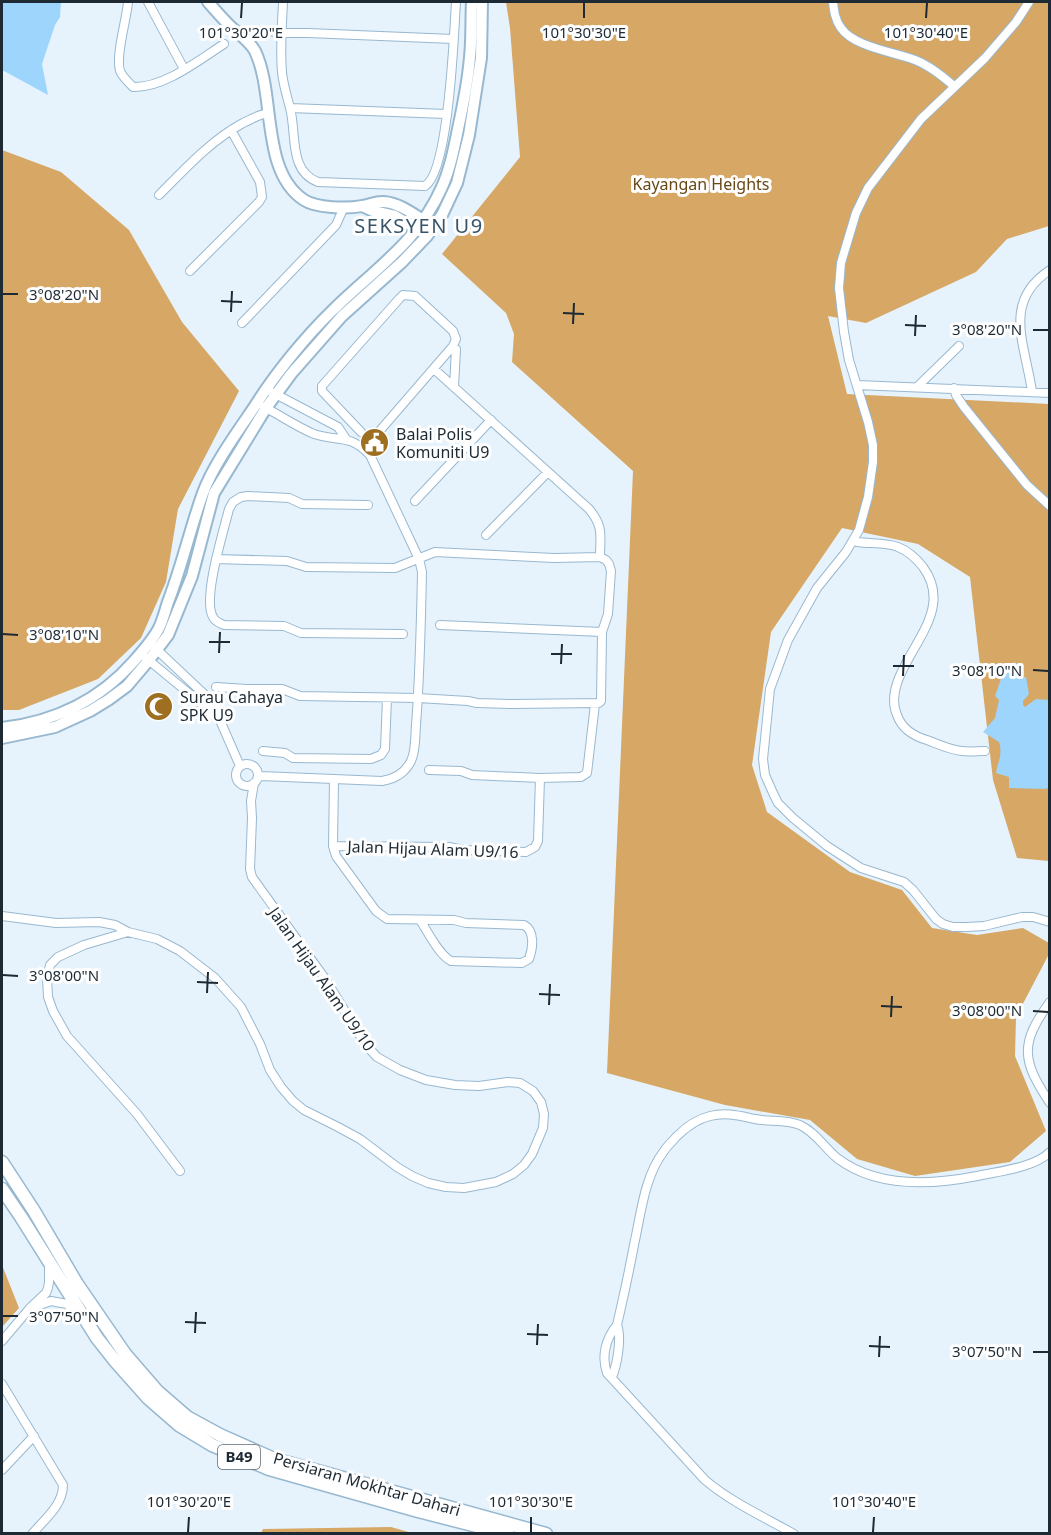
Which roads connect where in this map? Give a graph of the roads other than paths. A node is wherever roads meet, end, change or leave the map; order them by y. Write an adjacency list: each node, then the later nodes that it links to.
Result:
1 (128, 2): 14 (street)
2 (148, 2): 14 (street)
3 (208, 2): 11 (street)
4 (283, 2): 10 (street)
5 (456, 2): 12 (street)
6 (472, 2): 22 (street)
7 (482, 2): 24 (street)
8 (832, 2): 15 (street)
9 (1029, 2): 15 (street)
10 (282, 31): 11 (street); 12 (street); 16 (street)
11 (244, 37): 17 (street)
12 (453, 39): 18 (street)
13 (224, 44): 14 (street)
14 (184, 69)
15 (954, 87): 32 (street)
16 (291, 108): 18 (street); 18 (street)
17 (269, 113): 19 (street); 21 (street)
18 (446, 114)
19 (231, 130): 20 (street); 27 (street)
20 (159, 195)
21 (344, 207): 23 (street); 28 (street)
22 (432, 209): 23 (street); 24 (street)
23 (407, 216): 24 (street); 25 (street)
24 (425, 228): 25 (street); 36 (street)
25 (404, 244): 36 (street)
26 (1050, 270): 37 (street)
27 (190, 271)
28 (242, 323)
29 (453, 346): 31 (street); 33 (street); 41 (street)
30 (960, 346): 34 (street)
31 (435, 369): 33 (street); 43 (street)
32 (857, 385): 34 (street); 49 (street)
33 (454, 387): 40 (street)
34 (917, 387): 35 (street)
35 (954, 388): 37 (street); 47 (street)
36 (272, 391): 39 (street); 42 (street)
37 (1032, 392): 38 (street)
38 (1050, 393)
39 (261, 405): 42 (street); 56 (street)
40 (491, 420): 44 (street); 45 (street)
41 (361, 432)
42 (346, 439): 43 (street)
43 (364, 448): 52 (street)
44 (548, 472): 48 (street); 50 (street)
45 (415, 501)
46 (368, 505): 51 (street)
47 (1050, 506)
48 (486, 535)
49 (853, 540): 66 (street); 77 (street)
50 (600, 557): 52 (street); 54 (street)
51 (216, 559): 52 (street); 55 (street)
52 (419, 559): 60 (street)
53 (440, 625): 54 (street)
54 (602, 632): 61 (street)
55 (403, 633)
56 (153, 646): 57 (street); 62 (street)
57 (145, 657): 62 (street); 63 (street); 64 (street)
58 (216, 687): 59 (street)
59 (387, 698): 60 (street); 65 (street)
60 (418, 698): 61 (street); 71 (street)
61 (597, 704): 69 (street)
62 (219, 718): 67 (street)
63 (2, 728)
64 (2, 738)
65 (263, 751)
66 (985, 751)
67 (240, 766): 70 (street); 72 (street)
68 (429, 770): 69 (street)
69 (540, 778): 74 (street, Jalan Hijau Alam U9/16)
70 (256, 780): 71 (street); 72 (street); 73 (street, Jalan Hijau Alam U9/10)
71 (334, 780): 74 (street)
72 (240, 784): 73 (street)
73 (251, 801): 78 (street, Jalan Hijau Alam U9/10)
74 (333, 846): 76 (street)
75 (2, 916): 78 (street, Jalan Hijau Alam U9/10)
76 (420, 920): 76 (street)
77 (1050, 922)
78 (128, 932): 83 (street)
79 (1050, 1002): 80 (street)
80 (1050, 1103)
81 (1050, 1152): 95 (street)
82 (2, 1162): 94 (main road, Persiaran Mokhtar Dahari / B49)
83 (180, 1171)
84 (2, 1189): 85 (main road, Persiaran Mokhtar Dahari / B49)
85 (49, 1261): 86 (street); 87 (main road, Persiaran Mokhtar Dahari / B49)
86 (30, 1308): 87 (street); 88 (street)
87 (97, 1338): 93 (main road, Persiaran Mokhtar Dahari / B49)
88 (2, 1341)
89 (2, 1384): 90 (street)
90 (34, 1436): 91 (street); 92 (street)
91 (2, 1470)
92 (32, 1533)
93 (508, 1533)
94 (546, 1533)
95 (794, 1533)

